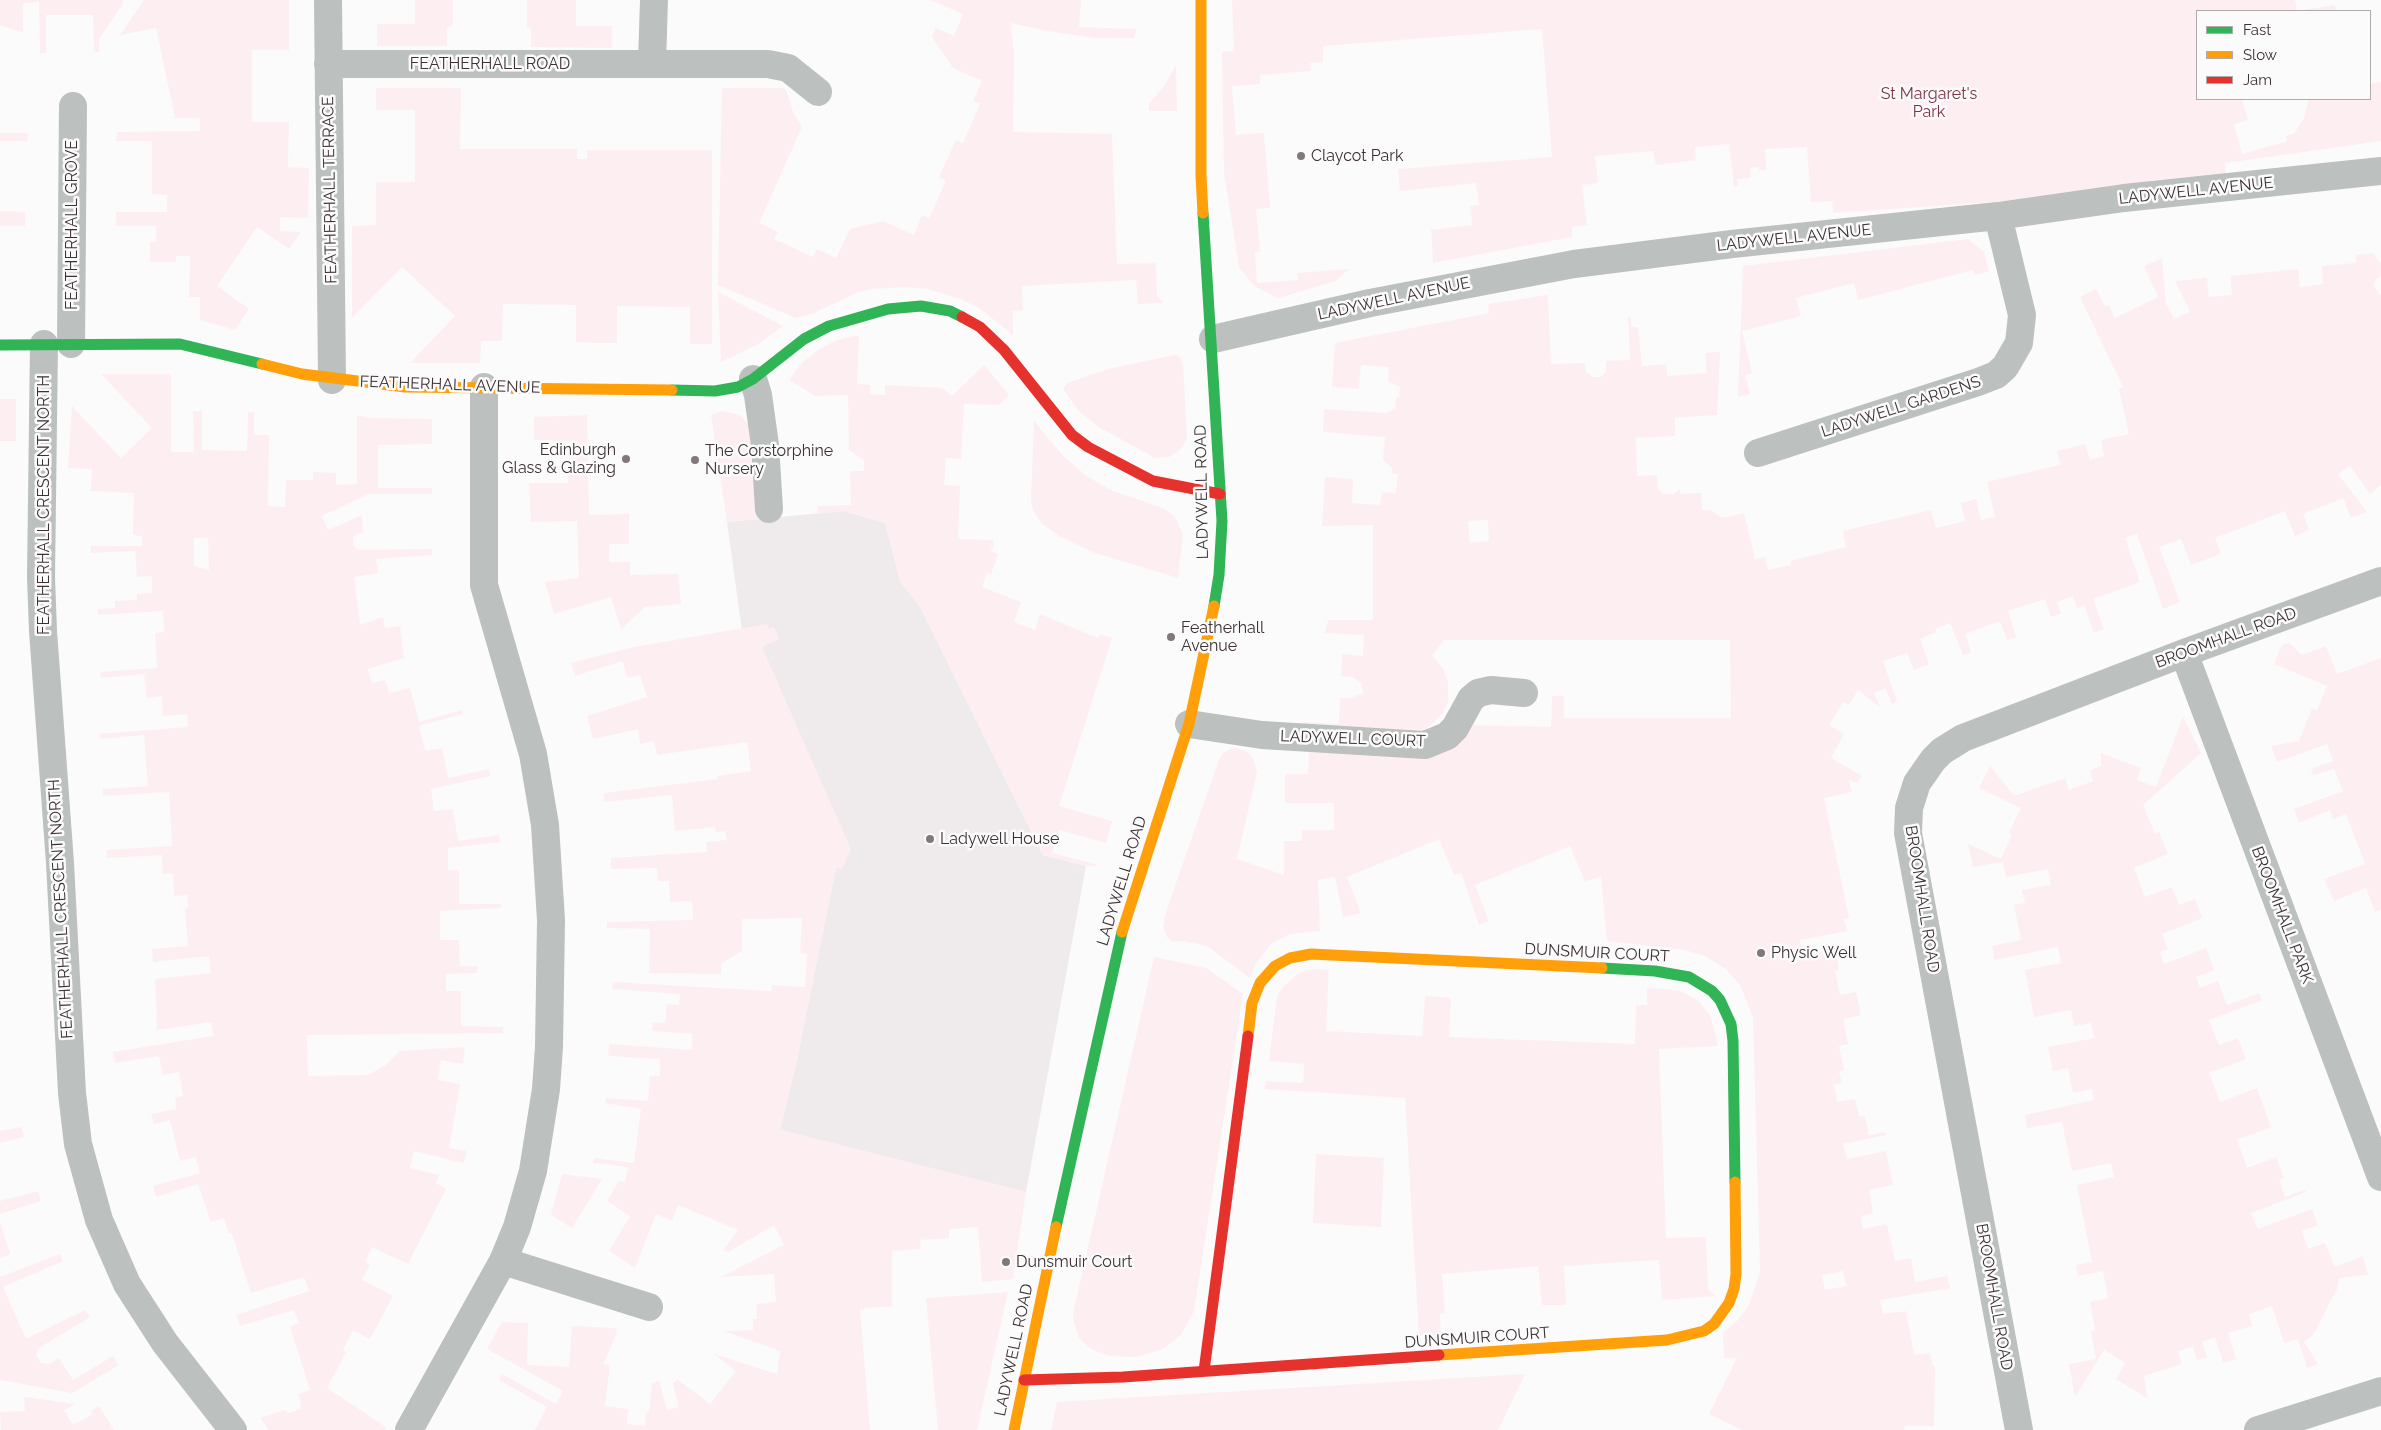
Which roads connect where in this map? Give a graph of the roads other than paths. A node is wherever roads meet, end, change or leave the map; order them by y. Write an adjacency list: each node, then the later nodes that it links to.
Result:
1 (328, 0): 5 (street, FEATHERHALL TERRACE)
2 (654, 0): 4 (street)
3 (1201, 0): 10 (street, LADYWELL ROAD)
4 (652, 63): 5 (street, FEATHERHALL ROAD); 6 (street, FEATHERHALL ROAD)
5 (328, 64): 15 (street, FEATHERHALL TERRACE)
6 (818, 92)
7 (73, 106): 12 (street, FEATHERHALL GROVE)
8 (2381, 171): 9 (street, LADYWELL AVENUE)
9 (1998, 216): 10 (street, LADYWELL AVENUE); 17 (street, LADYWELL GARDENS)
10 (1213, 339): 18 (street, LADYWELL ROAD)
11 (44, 344): 12 (street, FEATHERHALL AVENUE); 13 (street, FEATHERHALL AVENUE); 30 (street, FEATHERHALL CRESCENT NORTH)
12 (71, 344): 15 (street, FEATHERHALL AVENUE)
13 (0, 345)
14 (753, 379): 16 (street, FEATHERHALL AVENUE); 18 (street, FEATHERHALL AVENUE); 19 (street)
15 (332, 380): 16 (street, FEATHERHALL AVENUE)
16 (484, 386): 25 (street)
17 (1758, 453)
18 (1220, 494): 23 (street, LADYWELL ROAD)
19 (770, 509)
20 (2381, 581): 21 (street, BROOMHALL ROAD)
21 (2184, 653): 24 (street, BROOMHALL PARK); 33 (street, BROOMHALL ROAD)
22 (1524, 693): 23 (street, LADYWELL COURT)
23 (1188, 724): 28 (street, LADYWELL ROAD)
24 (2381, 1177)
25 (503, 1261): 26 (street); 31 (street)
26 (649, 1307)
27 (1204, 1371): 27 (street, DUNSMUIR COURT); 28 (street, DUNSMUIR COURT)
28 (1024, 1380): 32 (street, LADYWELL ROAD)
29 (2381, 1391): 34 (street)
30 (233, 1430)
31 (409, 1430)
32 (1014, 1430)
33 (2019, 1430)
34 (2258, 1430)

